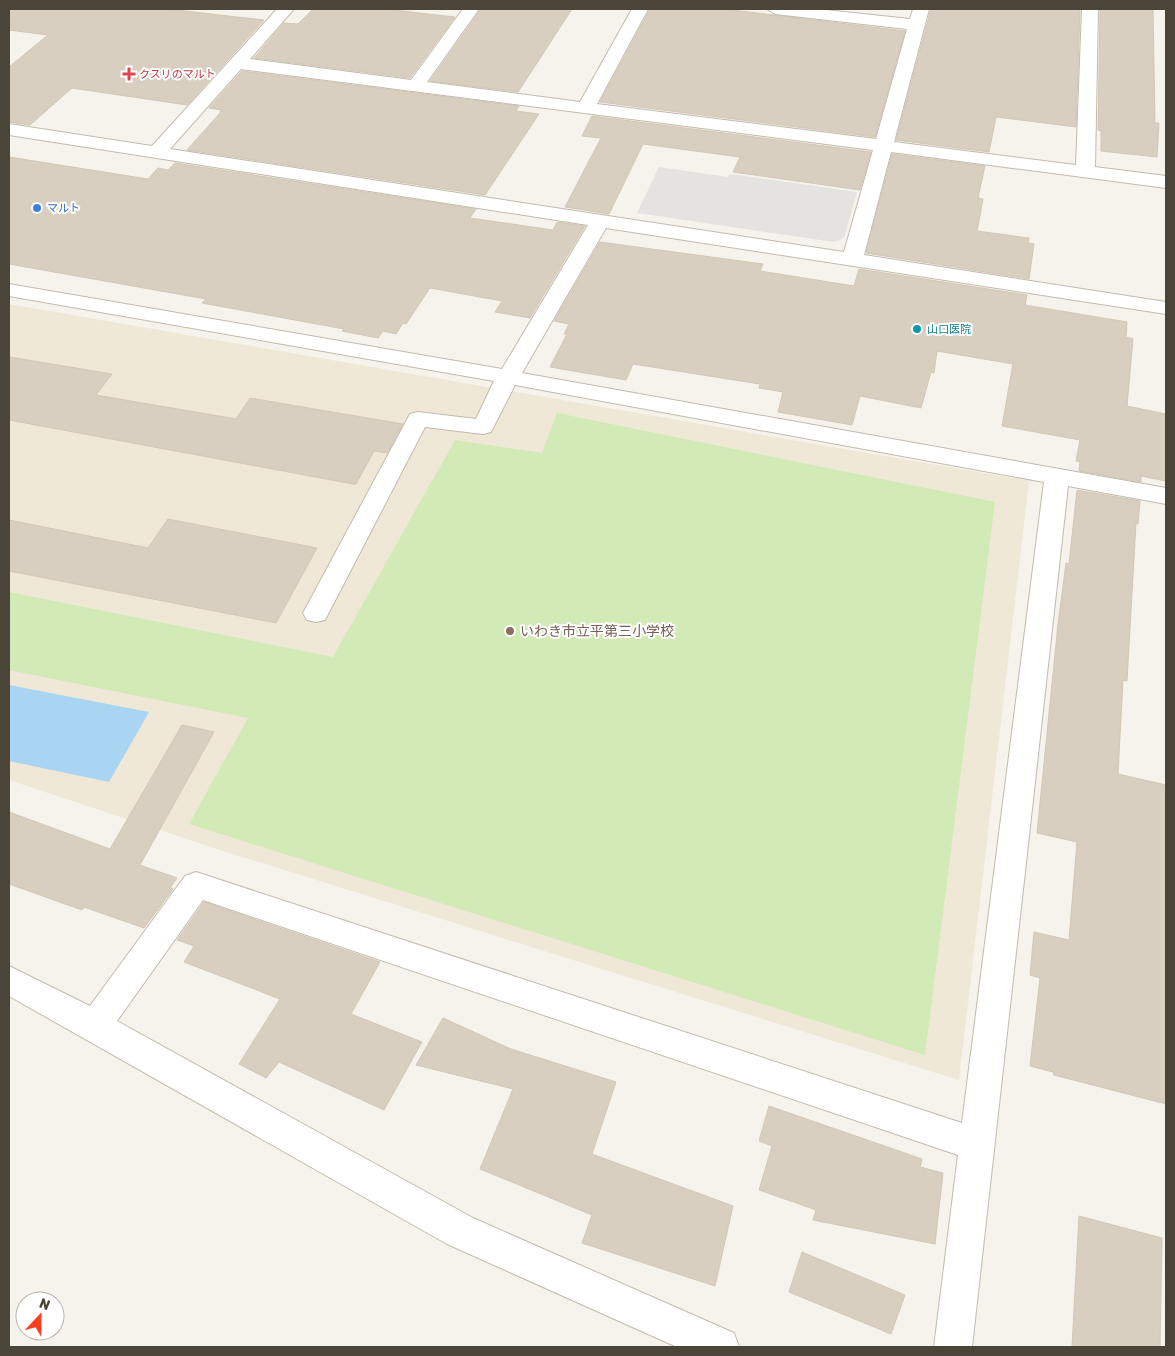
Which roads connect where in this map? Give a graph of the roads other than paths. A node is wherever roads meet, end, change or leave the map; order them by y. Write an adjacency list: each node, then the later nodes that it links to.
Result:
1 (286, 9): 7 (street)
2 (471, 9): 8 (street)
3 (640, 9): 9 (street)
4 (774, 9): 6 (street)
5 (1090, 9): 13 (street)
6 (919, 17): 11 (street)
7 (237, 63): 8 (street); 12 (street)
8 (416, 85): 9 (street)
9 (586, 107): 11 (street)
10 (9, 130): 12 (street)
11 (883, 146): 13 (street); 16 (street)
12 (156, 152): 15 (street)
13 (1085, 171): 14 (street)
14 (1166, 182)
15 (600, 221): 16 (street); 19 (street)
16 (852, 260): 18 (street)
17 (9, 290): 19 (street)
18 (1166, 308)
19 (508, 377): 20 (street); 22 (street)
20 (1057, 477): 21 (street); 25 (street)
21 (1166, 496)
22 (316, 613)
23 (9, 980): 24 (street)
24 (95, 1026): 25 (street); 26 (street)
25 (976, 1144): 27 (street)
26 (720, 1347)
27 (953, 1347)

